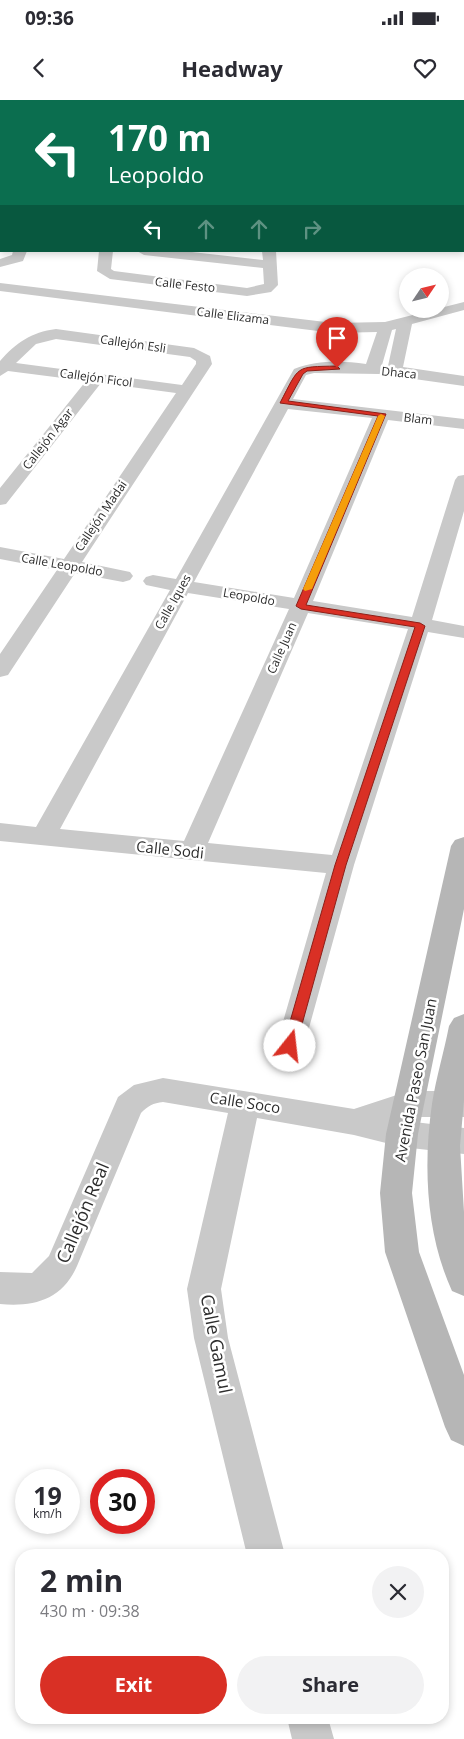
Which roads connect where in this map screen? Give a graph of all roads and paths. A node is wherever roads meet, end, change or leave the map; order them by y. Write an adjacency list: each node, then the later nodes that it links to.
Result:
1 (166, 252): 2 (street)
2 (187, 253): 5 (street)
3 (19, 255): 6 (street)
4 (104, 258): 7 (street, Calle Festo)
5 (270, 258): 8 (street, Calle Festo)
6 (0, 263)
7 (161, 283): 8 (street, Calle Festo); 12 (street)
8 (179, 285): 12 (street)
9 (0, 287): 12 (street, Calle Elizama)
10 (0, 298): 12 (street, Calle Elizama)
11 (464, 306): 14 (street, Calle Elizama)
12 (143, 318): 15 (street, Calle Elizama); 16 (street); 17 (street)
13 (464, 318): 14 (street, Calle Elizama)
14 (404, 329): 15 (street, Calle Elizama); 22 (street)
15 (384, 333): 21 (street)
16 (114, 342): 17 (street, Callejón Esli); 19 (street, Callejón Esli)
17 (133, 344): 18 (street, Callejón Esli)
18 (204, 364): 25 (street, Callejón Madai)
19 (2, 368): 23 (street, Callejón Ficol)
20 (305, 369): 21 (street, Dhaca); 26 (street, Calle Iques)
21 (372, 370): 22 (street, Dhaca)
22 (394, 372): 24 (street, Dhaca)
23 (96, 378): 25 (street, Callejón Ficol); 30 (street, Callejón Agar)
24 (464, 381)
25 (187, 390): 32 (street, Callejón Madai)
26 (283, 403): 27 (street, Blam); 35 (street, Calle Iques)
27 (382, 414): 28 (street, Blam); 36 (street, Calle Juan)
28 (464, 424)
29 (464, 480): 37 (street)
30 (0, 500)
31 (0, 553): 32 (street, Calle Leopoldo)
32 (68, 566): 33 (street, Calle Leopoldo); 39 (street, Callejón Madai)
33 (123, 576)
34 (154, 581): 35 (street)
35 (182, 586): 36 (street, Leopoldo); 41 (street, Calle Iques)
36 (301, 606): 37 (street, Leopoldo); 43 (street, Calle Juan)
37 (420, 626): 38 (street, Leopoldo); 44 (street)
38 (464, 632)
39 (0, 670)
40 (0, 832): 41 (street, Calle Sodi)
41 (43, 837): 43 (street, Calle Sodi)
42 (464, 846): 50 (street, Avenida Paseo San Juan)
43 (192, 852): 44 (street, Calle Sodi)
44 (341, 865): 46 (street)
45 (464, 1026): 49 (street)
46 (290, 1046)
47 (136, 1097): 48 (street, Calle Soco); 53 (street, Callejón Real)
48 (245, 1103): 50 (street, Calle Soco); 55 (street, Calle Gamul)
49 (456, 1104): 50 (street); 51 (street)
50 (406, 1119): 51 (street); 54 (street, Avenida Paseo San Juan)
51 (454, 1141): 52 (street)
52 (464, 1280)
53 (0, 1288)
54 (464, 1427)
55 (264, 1549)
56 (309, 1724): 57 (street)
57 (313, 1739)

